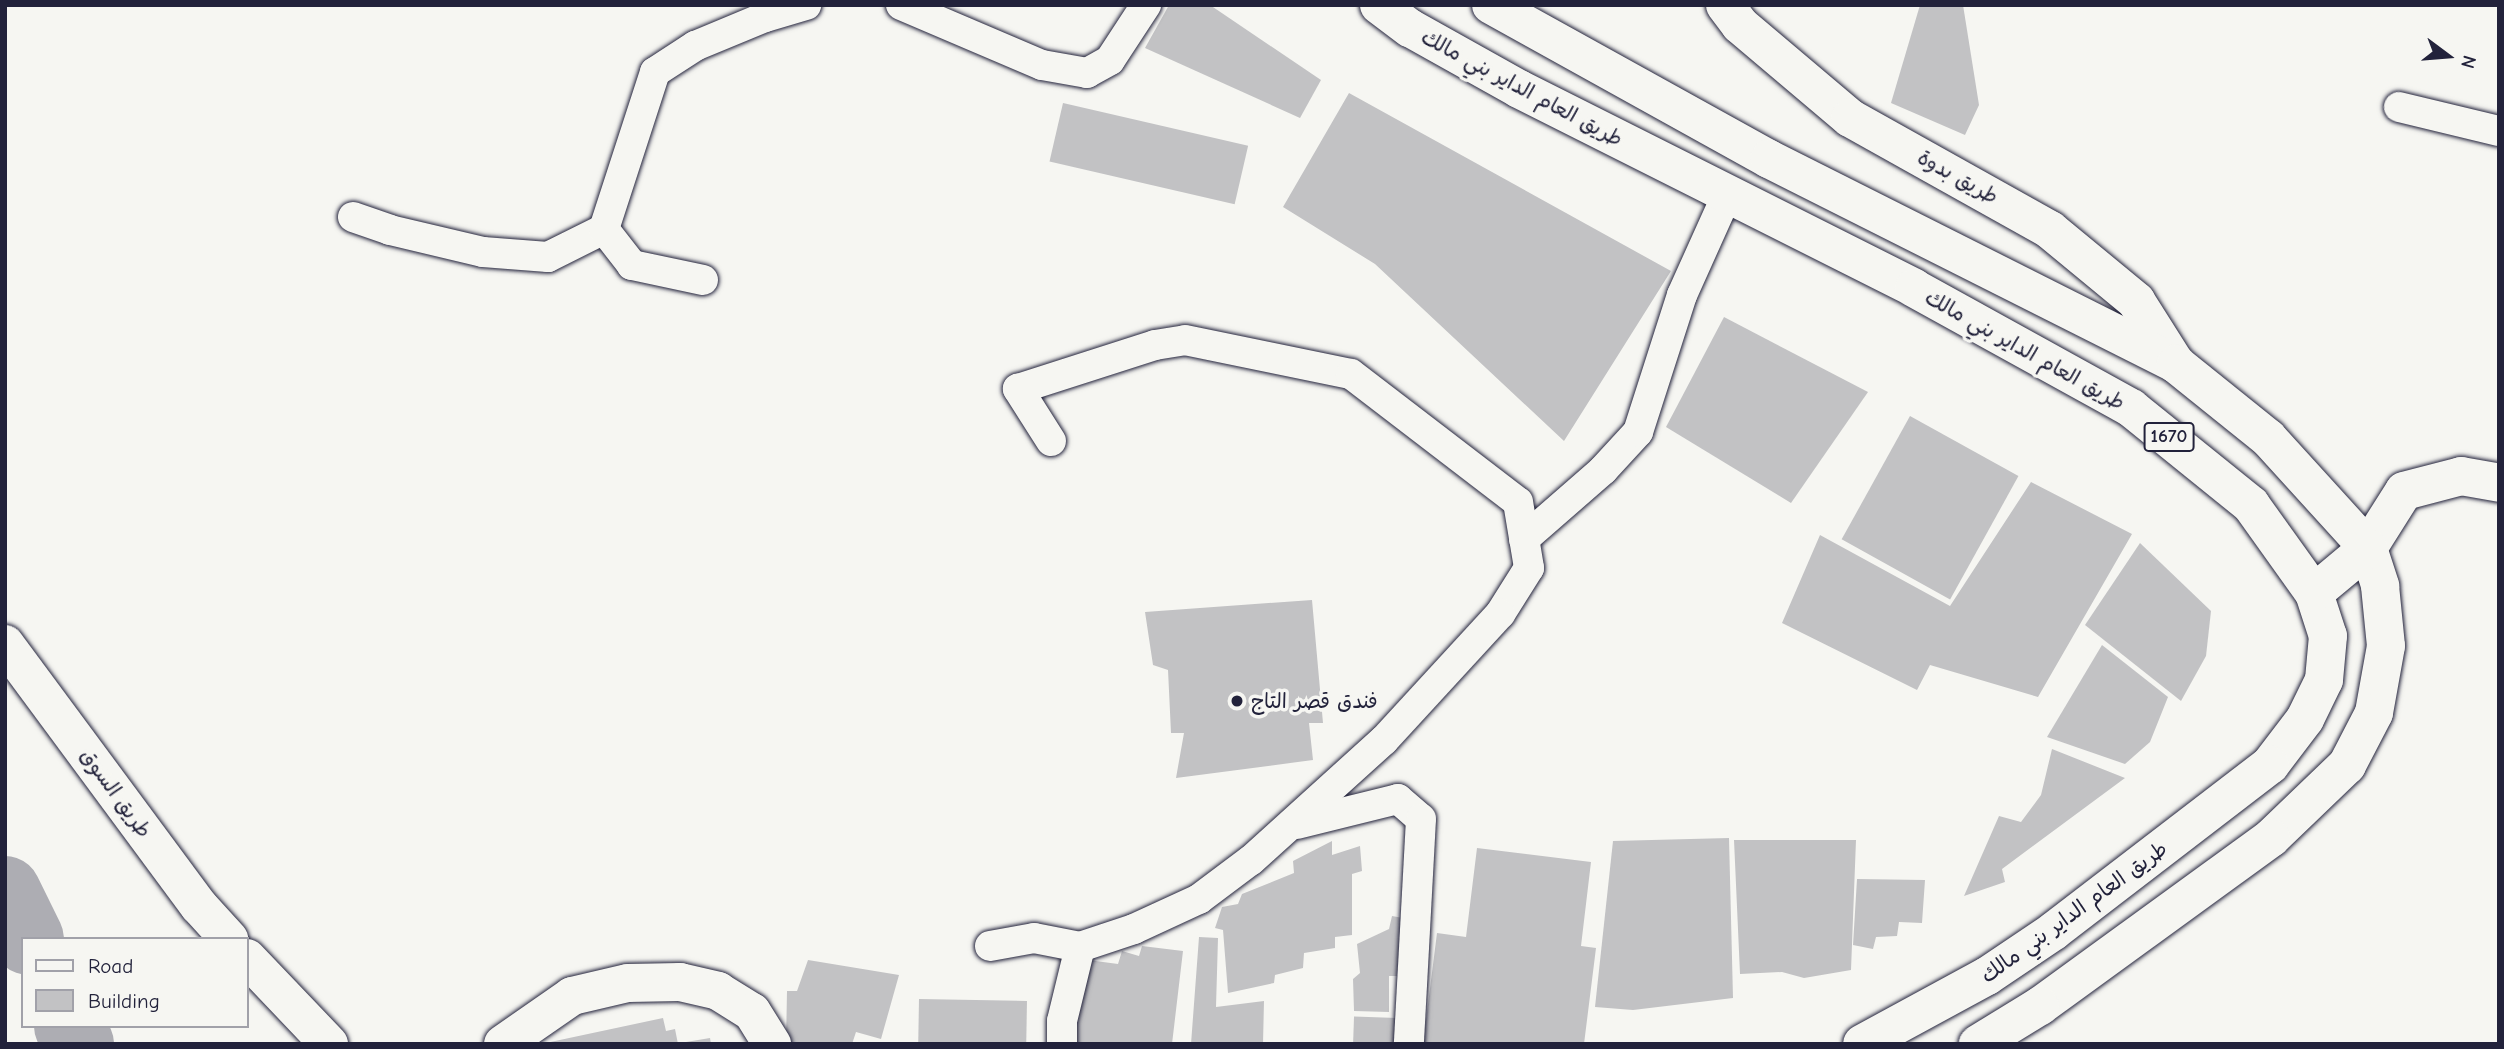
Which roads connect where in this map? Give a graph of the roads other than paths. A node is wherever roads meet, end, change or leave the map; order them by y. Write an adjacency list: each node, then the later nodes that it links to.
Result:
1 (901, 5): 2 (street)
2 (1146, 5)
3 (1378, 5): 9 (main road, طريق العام الداير بني مالك / 1670)
4 (1491, 5): 13 (main road)
5 (1725, 5): 13 (main road, طريق بدوة)
6 (785, 8): 11 (street)
7 (2399, 107): 8 (street)
8 (2499, 131)
9 (1726, 197): 16 (street); 18 (main road, طريق العام الداير بني مالك / 1670)
10 (353, 216): 11 (street)
11 (604, 229): 12 (street)
12 (704, 280)
13 (2176, 364): 17 (main road)
14 (1051, 441): 16 (street)
15 (2499, 483): 17 (main road)
16 (1524, 539): 20 (street)
17 (2368, 548): 18 (main road); 31 (main road)
18 (2314, 593): 30 (main road, طريق العام الداير بني مالك / 1670)
19 (5, 644): 21 (main road, طريق السوق)
20 (1293, 825): 23 (street); 29 (street)
21 (227, 937)
22 (990, 946): 23 (street)
23 (1080, 947): 28 (street)
24 (248, 959): 25 (main road)
25 (329, 1044)
26 (503, 1044): 27 (main road)
27 (772, 1044)
28 (1062, 1044)
29 (1409, 1044)
30 (1862, 1044)
31 (1978, 1044)

